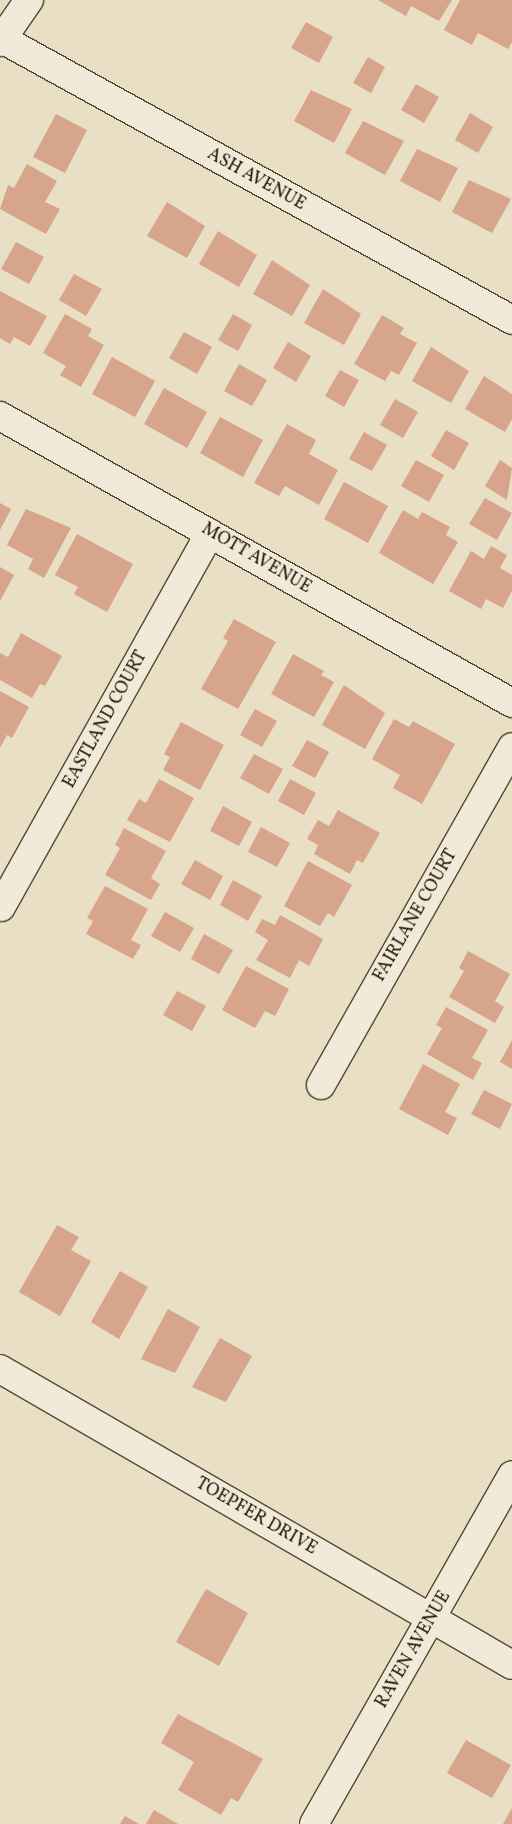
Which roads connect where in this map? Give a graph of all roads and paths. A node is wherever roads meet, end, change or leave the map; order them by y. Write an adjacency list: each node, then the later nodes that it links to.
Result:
1 (29, 0): 2 (street)
2 (1, 40): 3 (street, ASH AVENUE)
3 (512, 320)
4 (0, 416): 5 (street, MOTT AVENUE)
5 (210, 533): 6 (street, MOTT AVENUE); 8 (street, EASTLAND COURT)
6 (512, 703)
7 (512, 747): 9 (street, FAIRLANE COURT)
8 (1, 907)
9 (321, 1085)
10 (0, 1369): 12 (street, TOEPFER DRIVE)
11 (512, 1475): 12 (street, RAVEN AVENUE)
12 (432, 1618): 13 (street, TOEPFER DRIVE); 14 (street, RAVEN AVENUE)
13 (512, 1666)
14 (314, 1824)

